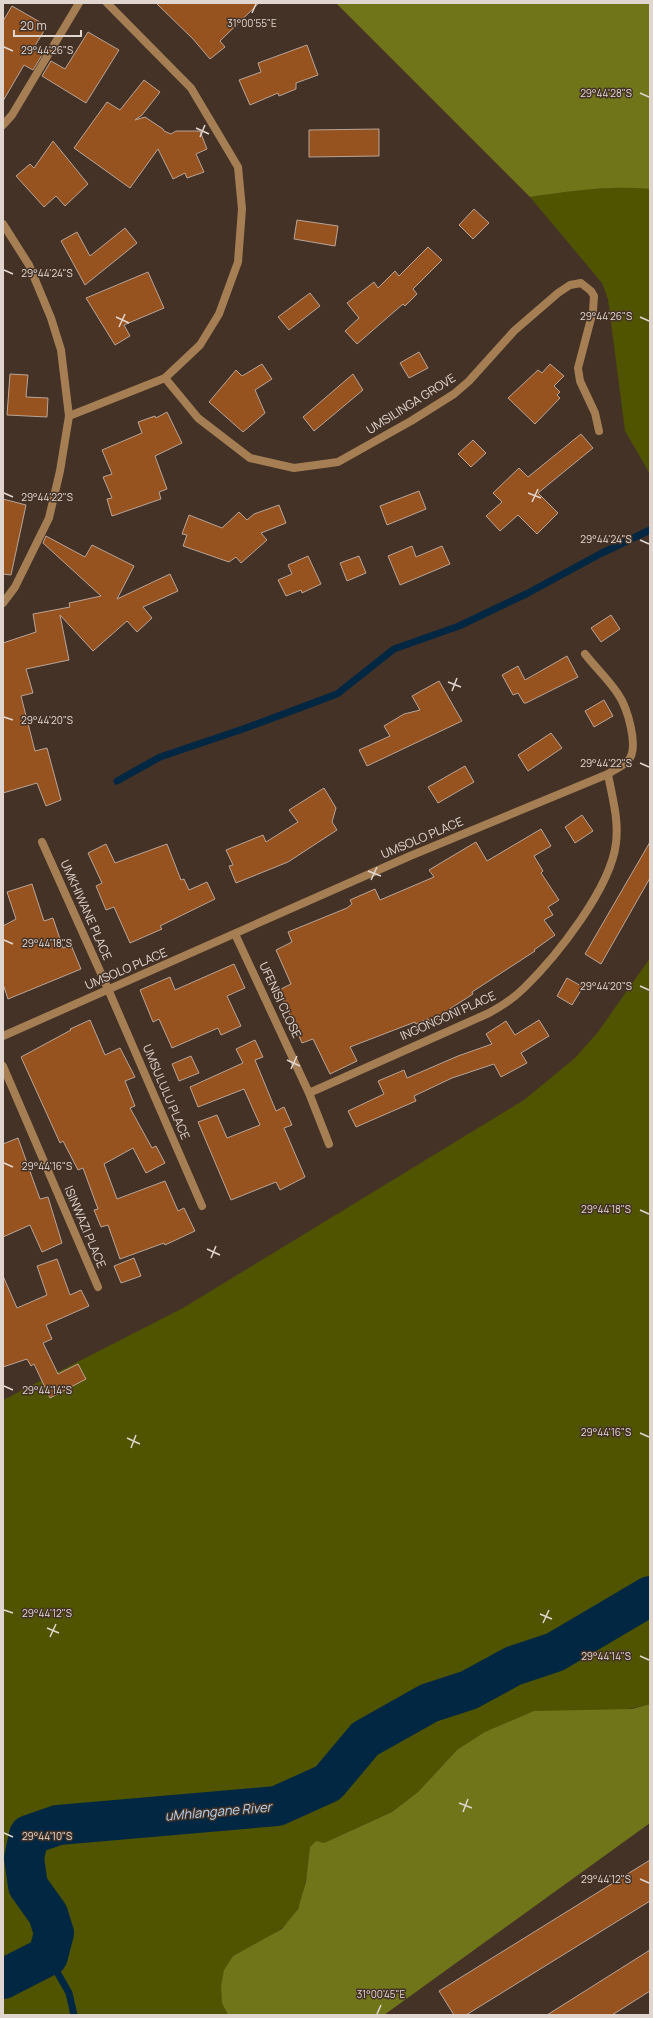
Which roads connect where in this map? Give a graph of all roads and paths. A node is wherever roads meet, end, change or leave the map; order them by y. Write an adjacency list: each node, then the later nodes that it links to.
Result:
1 (79, 3): 3 (street)
2 (107, 3): 5 (street)
3 (3, 125)
4 (3, 224): 6 (street)
5 (165, 378): 6 (street); 7 (street, UMSILINGA GROVE)
6 (69, 416): 8 (street)
7 (599, 430)
8 (3, 603)
9 (585, 654): 10 (street, UMSOLO PLACE)
10 (608, 774): 12 (street, UMSOLO PLACE); 16 (street, INGONGONI PLACE)
11 (42, 842): 13 (street, UMKHIWANE PLACE)
12 (235, 934): 13 (street, UMSOLO PLACE); 16 (street, UFENISI CLOSE)
13 (108, 988): 14 (street, UMSOLO PLACE); 18 (street, UMSULULU PLACE)
14 (3, 1036)
15 (3, 1066): 19 (street, ISINWAZI PLACE)
16 (309, 1093): 17 (street, UFENISI CLOSE)
17 (329, 1144)
18 (202, 1206)
19 (98, 1287)

